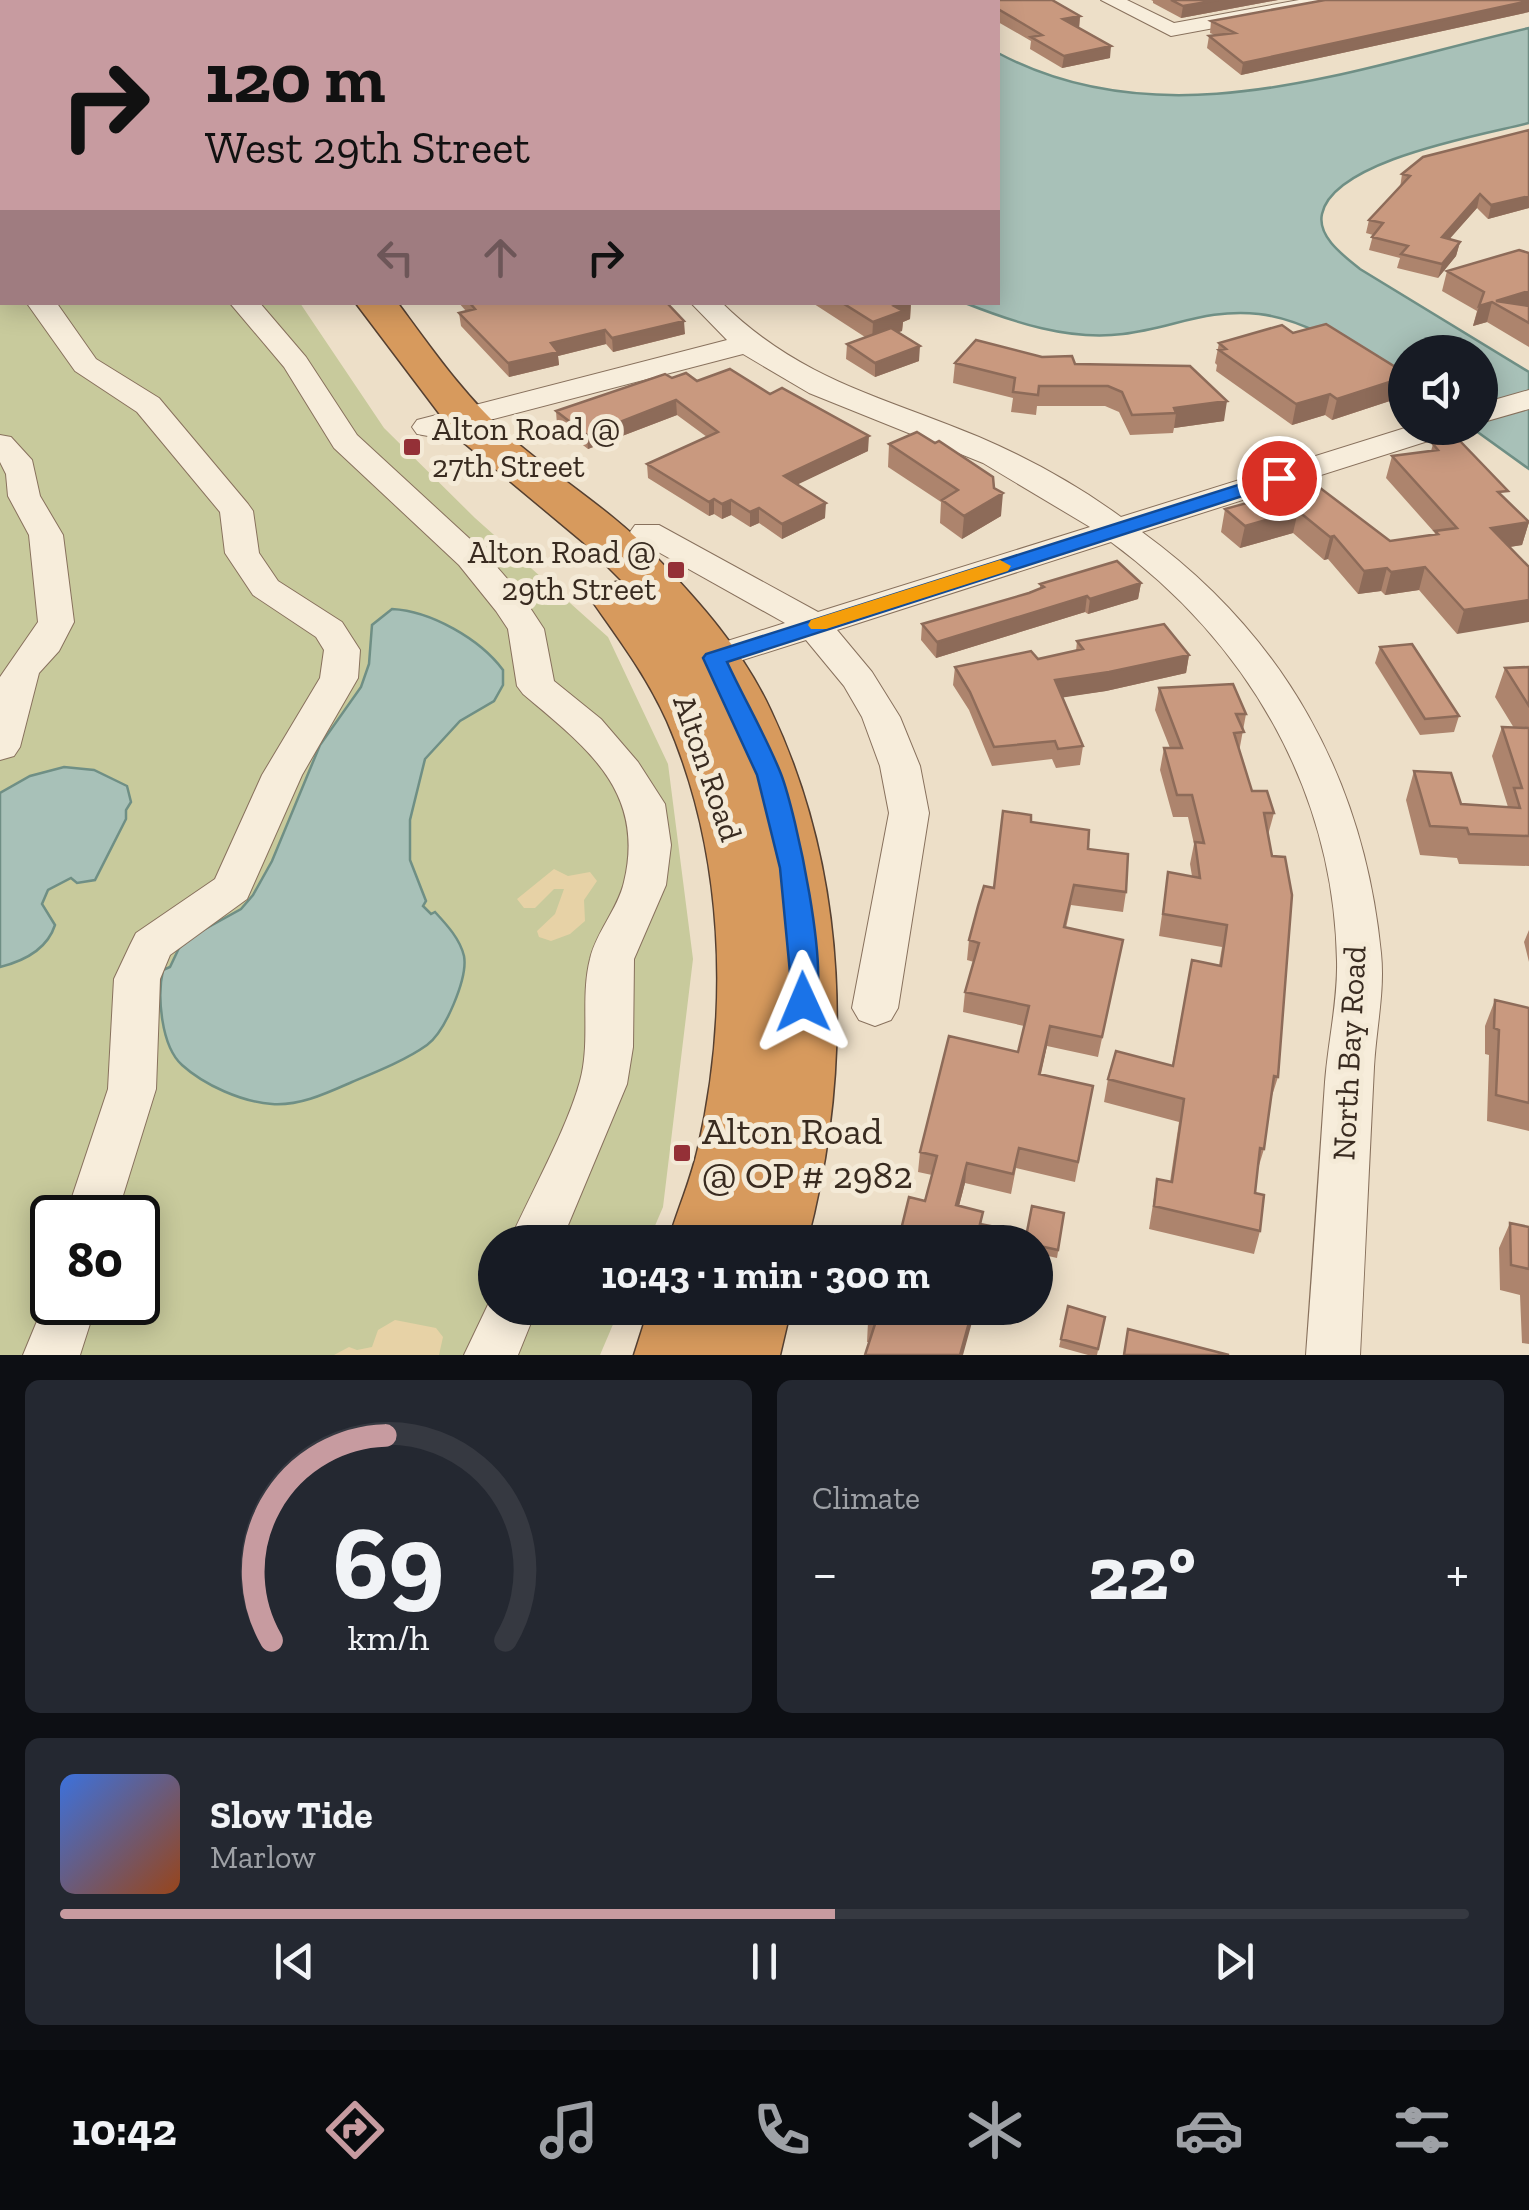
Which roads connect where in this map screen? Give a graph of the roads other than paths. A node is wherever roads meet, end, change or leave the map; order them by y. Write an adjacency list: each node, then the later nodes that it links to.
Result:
1 (1111, 0): 2 (street)
2 (1332, 0)
3 (42, 305): 21 (street)
4 (246, 305): 22 (street)
5 (340, 305): 11 (highway, Alton Road)
6 (377, 305): 11 (highway, Alton Road)
7 (707, 305): 8 (street, North Bay Road)
8 (747, 344): 11 (street); 14 (street, North Bay Road)
9 (1529, 398): 10 (street)
10 (1498, 408)
11 (446, 423): 17 (highway, Alton Road)
12 (1388, 443): 14 (street)
13 (0, 444): 18 (street)
14 (1120, 528): 16 (street); 33 (street, North Bay Road)
15 (647, 532): 16 (street)
16 (814, 626): 17 (street); 19 (street)
17 (693, 664): 20 (highway, Alton Road)
18 (0, 747)
19 (875, 1008)
20 (764, 1144): 23 (highway, Alton Road); 24 (highway, Alton Road)
21 (97, 1195)
22 (542, 1225)
23 (716, 1225)
24 (768, 1225)
25 (64, 1325): 29 (street)
26 (503, 1325): 30 (street)
27 (683, 1325): 31 (highway)
28 (748, 1325): 32 (highway)
29 (50, 1355)
30 (491, 1355)
31 (674, 1355)
32 (740, 1355)
33 (1333, 1355)

